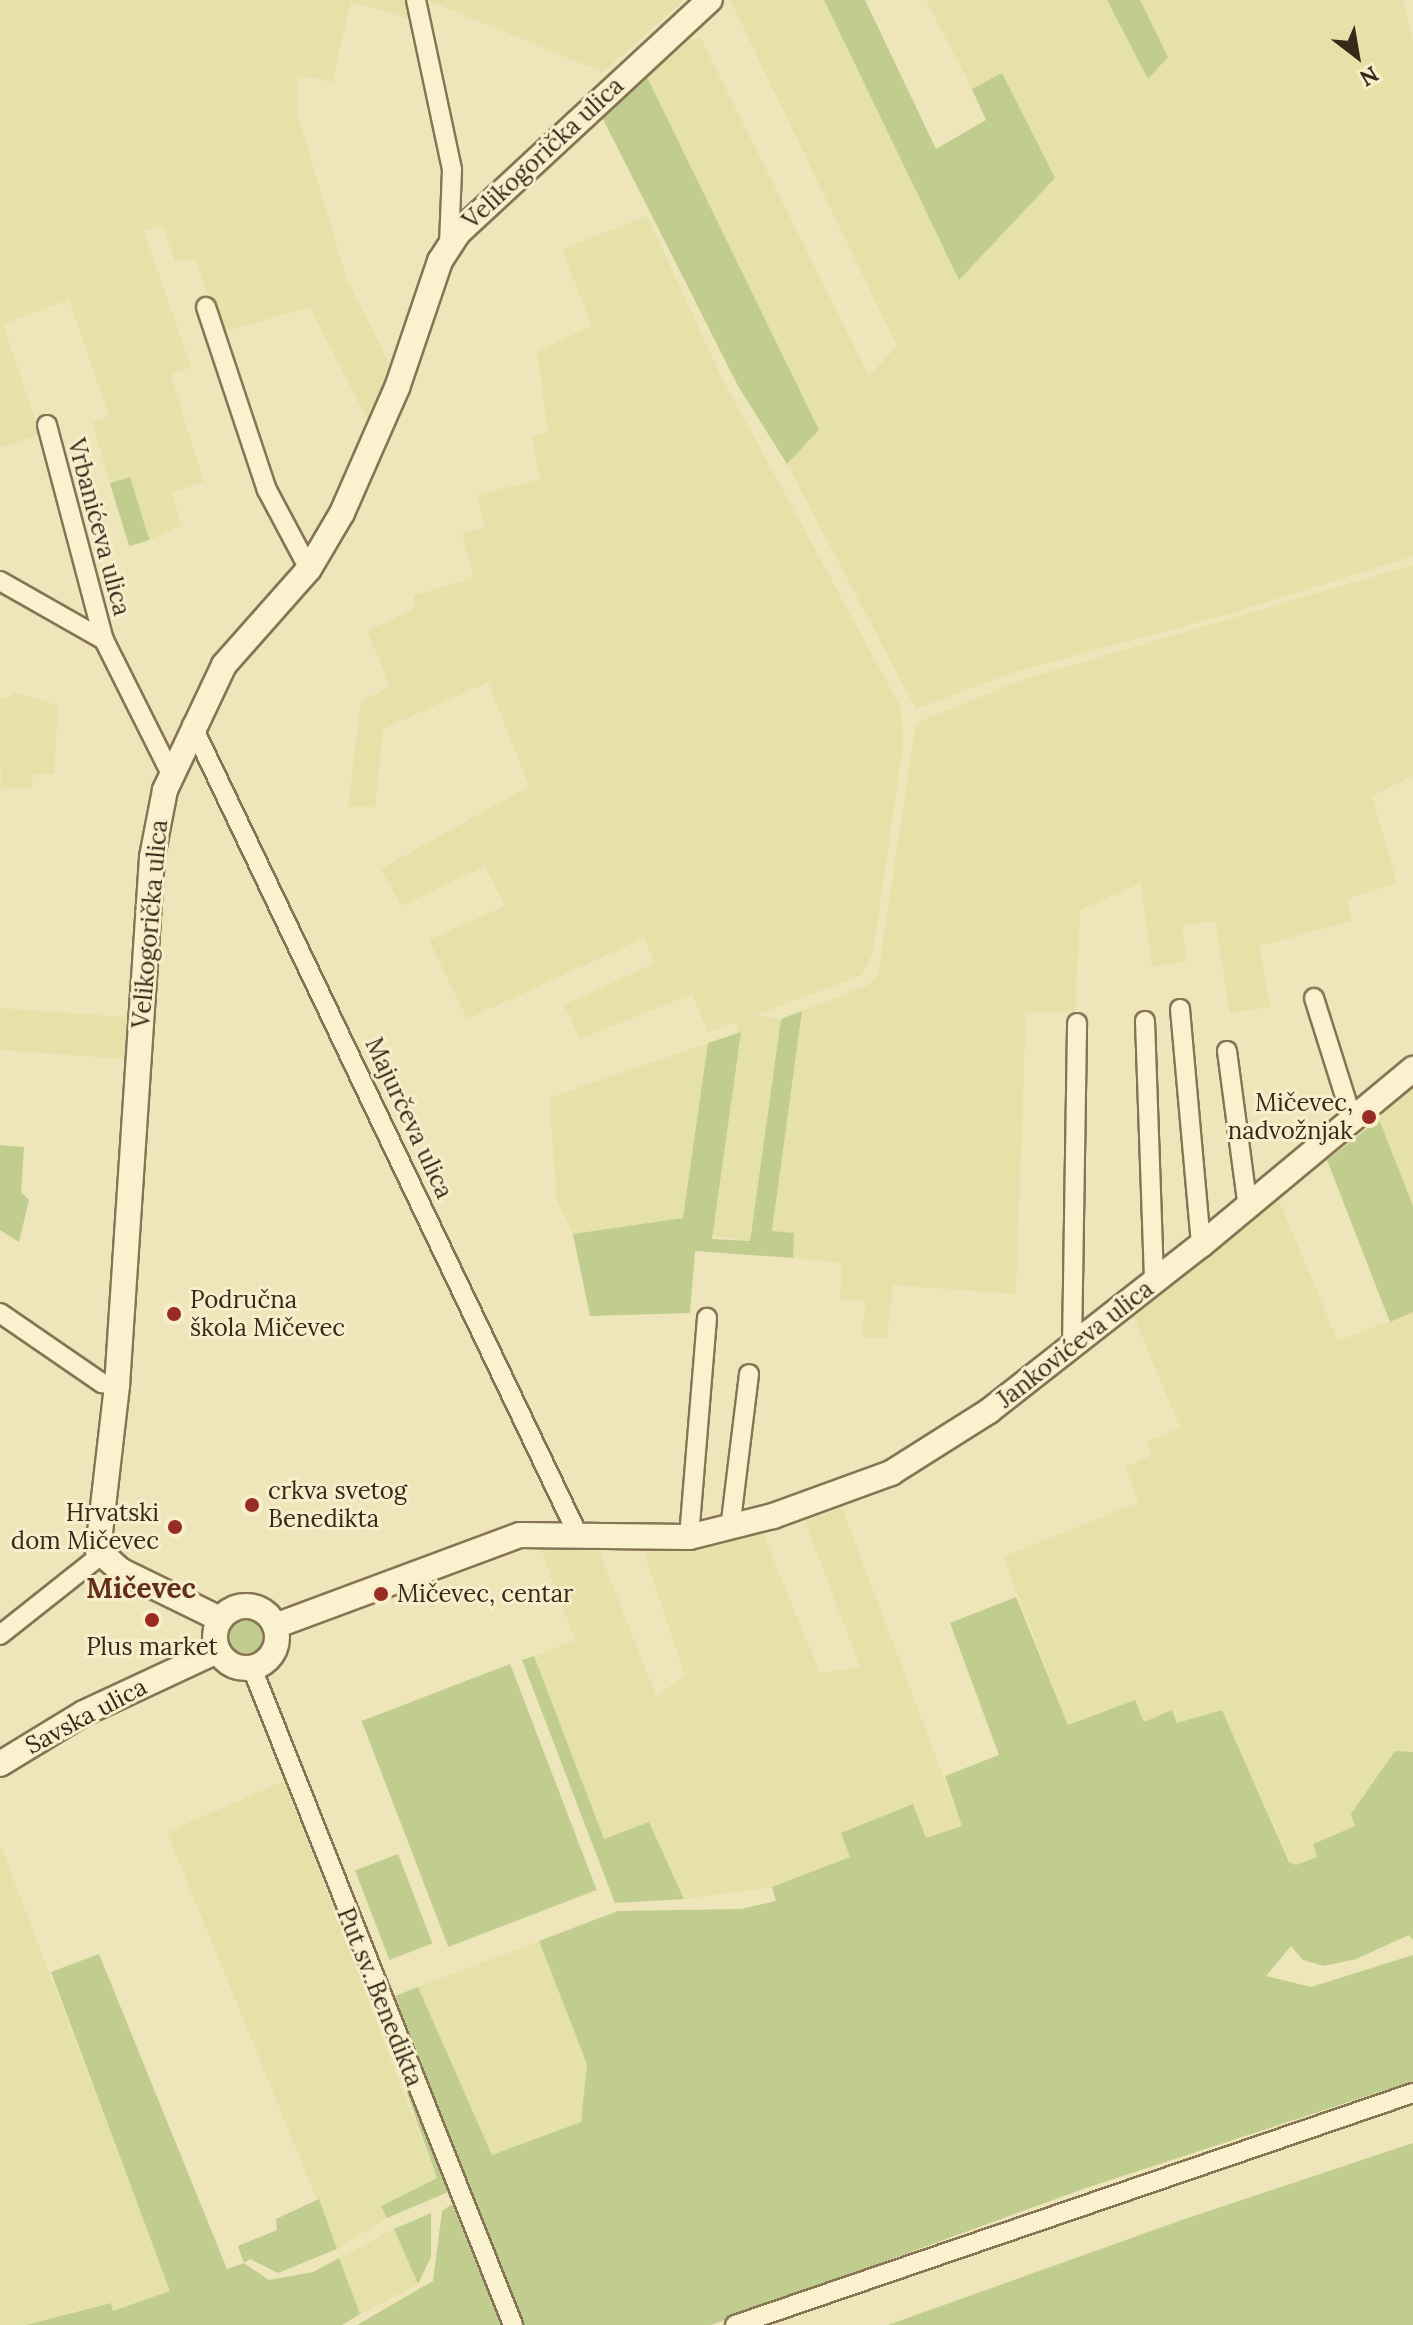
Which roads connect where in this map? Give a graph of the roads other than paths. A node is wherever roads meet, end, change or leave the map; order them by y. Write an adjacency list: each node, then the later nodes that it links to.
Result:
1 (416, 0): 3 (street)
2 (710, 0): 3 (street, Velikogorička ulica)
3 (449, 246): 6 (street, Velikogorička ulica)
4 (206, 307): 6 (street)
5 (47, 425): 8 (street, Vrbanićeva ulica)
6 (309, 569): 9 (street, Velikogorička ulica)
7 (0, 581): 8 (street)
8 (104, 640): 10 (street, Vrbanićeva ulica)
9 (192, 725): 10 (street, Velikogorička ulica); 27 (street, Majurčeva ulica)
10 (171, 774): 25 (street, Velikogorička ulica)
11 (1314, 998): 17 (street)
12 (1180, 1009): 19 (street)
13 (1145, 1021): 20 (street)
14 (1077, 1023): 23 (street)
15 (1227, 1051): 18 (street)
16 (1413, 1069): 17 (street, Jankovićeva ulica)
17 (1353, 1122): 18 (street, Jankovićeva ulica)
18 (1248, 1208): 19 (street, Jankovićeva ulica)
19 (1201, 1245): 20 (street, Jankovićeva ulica)
20 (1154, 1283): 23 (street, Jankovićeva ulica)
21 (0, 1313): 25 (street)
22 (707, 1318): 28 (street)
23 (1072, 1347): 26 (street, Jankovićeva ulica)
24 (749, 1374): 26 (street)
25 (117, 1386): 29 (street, Velikogorička ulica)
26 (730, 1529): 28 (street, Jankovićeva ulica)
27 (578, 1535): 28 (street, Jankovićeva ulica); 31 (street, Jankovićeva ulica)
28 (689, 1537)
29 (101, 1555): 30 (street); 32 (street)
30 (220, 1619): 31 (street); 33 (street)
31 (275, 1626): 34 (street)
32 (0, 1635)
33 (217, 1651): 34 (street); 35 (street, Savska ulica)
34 (252, 1668): 37 (street, Put sv. Benedikta)
35 (0, 1764)
36 (1413, 2093): 38 (street)
37 (513, 2325)
38 (735, 2325)

